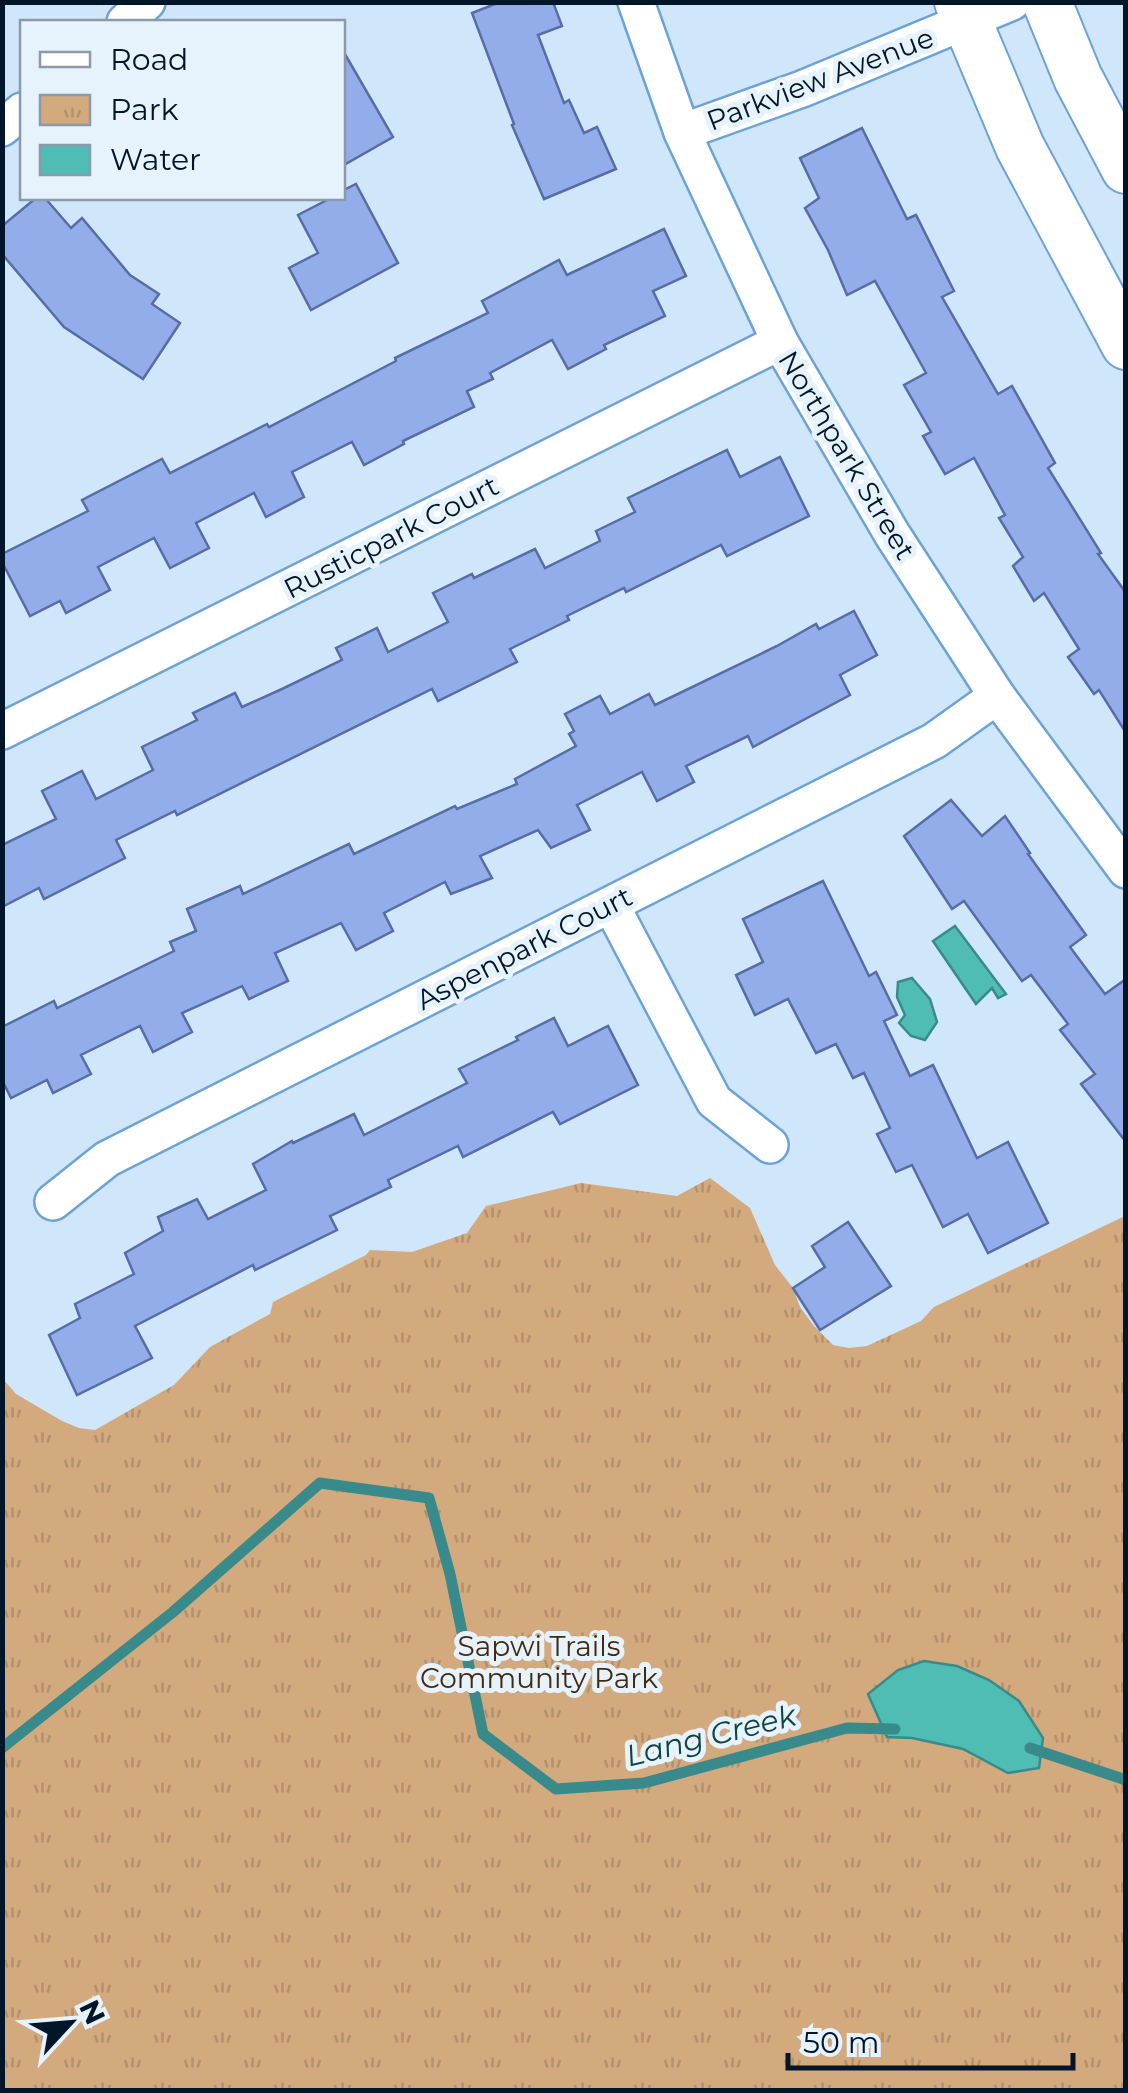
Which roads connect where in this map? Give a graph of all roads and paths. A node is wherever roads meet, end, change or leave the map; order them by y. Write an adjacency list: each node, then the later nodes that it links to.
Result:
1 (147, 2): 6 (street)
2 (636, 2): 7 (street, Northpark Street)
3 (1012, 2): 5 (street, Parkview Avenue)
4 (1046, 2): 8 (main road)
5 (962, 12): 7 (street, Parkview Avenue); 10 (main road)
6 (126, 20)
7 (682, 132): 9 (street, Northpark Street)
8 (1126, 169)
9 (780, 342): 11 (street, Northpark Street); 12 (street, Rusticpark Court)
10 (1126, 345)
11 (997, 696): 13 (street, Northpark Street); 14 (street, Aspenpark Court)
12 (2, 731)
13 (1126, 870)
14 (610, 905): 15 (street); 16 (street, Aspenpark Court)
15 (770, 1145)
16 (53, 1202)

